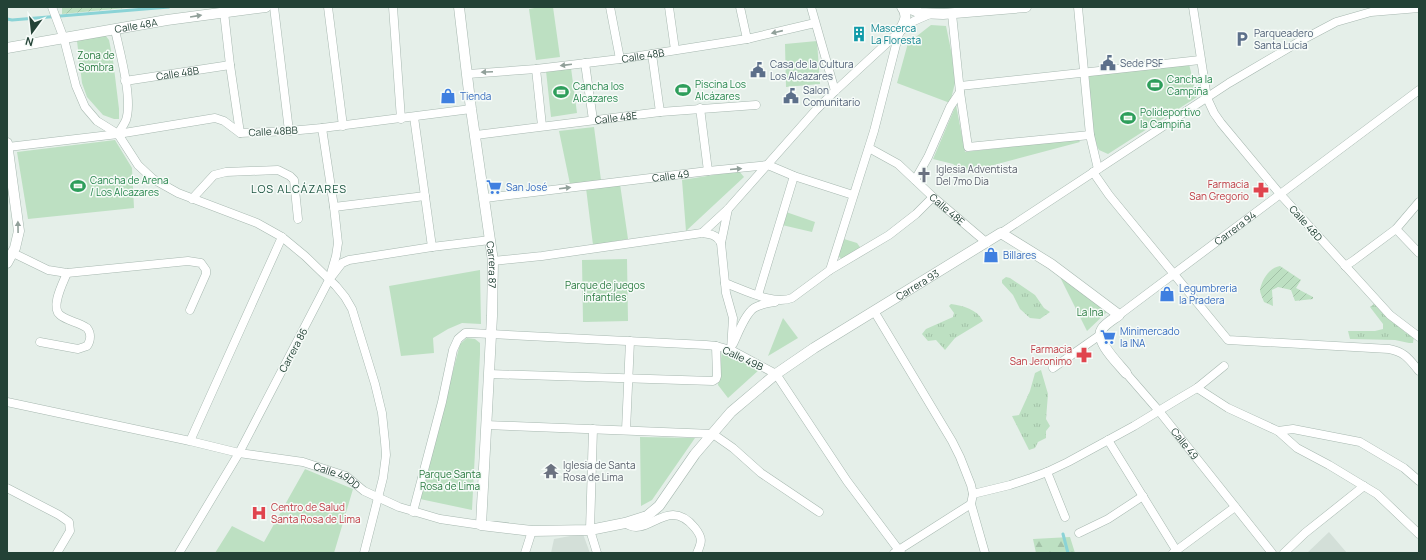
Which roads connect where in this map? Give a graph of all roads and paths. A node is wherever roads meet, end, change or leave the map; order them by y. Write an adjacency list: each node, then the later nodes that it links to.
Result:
1 (52, 7): 23 (street)
2 (266, 7): 17 (street, Calle 48A)
3 (274, 7): 50 (street)
4 (328, 7): 47 (street)
5 (393, 7): 45 (street)
6 (459, 7): 34 (street, Carrera 87)
7 (610, 7): 28 (street)
8 (669, 7): 26 (street)
9 (740, 7): 24 (street)
10 (811, 7): 20 (street)
11 (902, 7): 22 (street)
12 (906, 7): 18 (street)
13 (1026, 7): 19 (street)
14 (1078, 7): 33 (street)
15 (1193, 7): 29 (street, Calle 48D)
16 (1419, 8): 39 (street, Carrera 93)
17 (224, 12): 21 (street, Calle 48A, one-way to 17); 31 (street)
18 (931, 14): 19 (street); 22 (street)
19 (952, 14): 36 (street)
20 (815, 23): 24 (street, Calle 48B, one-way to 24); 38 (street)
21 (115, 30): 23 (street, Calle 48A); 35 (street)
22 (899, 32): 38 (street); 56 (street)
23 (62, 34): 25 (street, Calle 48A); 52 (street)
24 (747, 39): 26 (street, Calle 48B)
25 (7, 48)
26 (675, 50): 27 (street, Calle 48B)
27 (652, 54): 28 (street, Calle 48B); 43 (street)
28 (620, 59): 30 (street, Calle 48B)
29 (1200, 60): 33 (street); 39 (street, Calle 48D)
30 (585, 63): 32 (street, Calle 48B, one-way to 32); 46 (street)
31 (230, 65): 35 (street, Calle 48B); 51 (street)
32 (536, 69): 34 (street, Calle 48B, one-way to 34); 48 (street)
33 (1084, 72): 36 (street); 54 (street)
34 (468, 74): 42 (street, Carrera 87)
35 (125, 81): 52 (street)
36 (960, 89): 54 (street); 61 (street)
37 (1419, 90): 62 (street, Carrera 94)
38 (835, 91): 57 (street)
39 (1207, 98): 59 (street, Carrera 93); 62 (street, Calle 48D)
40 (756, 104): 41 (street, Calle 48E)
41 (700, 108): 43 (street, Calle 48E); 58 (street)
42 (471, 109): 44 (street, Calle 48BB); 53 (street, Carrera 87)
43 (660, 112): 46 (street, Calle 48E)
44 (414, 117): 45 (street, Calle 48BB); 64 (street)
45 (400, 119): 47 (street, Calle 48BB)
46 (593, 120): 48 (street, Calle 48E)
47 (343, 126): 49 (street, Calle 48BB)
48 (542, 126): 53 (street, Calle 48E)
49 (322, 128): 50 (street, Calle 48BB); 69 (street, Carrera 86)
50 (288, 131): 51 (street, Calle 48BB)
51 (240, 133): 52 (street, Calle 48BB)
52 (118, 134): 55 (street, Calle 48BB); 67 (street)
53 (476, 135): 66 (street, Carrera 87)
54 (1090, 135): 59 (street)
55 (7, 145): 80 (street, one-way to 55)
56 (869, 148): 61 (street, Calle 48E); 63 (street)
57 (768, 166): 58 (street, Calle 49, one-way to 57); 60 (street, Calle 49); 70 (street)
58 (708, 171): 66 (street, Calle 49, one-way to 58)
59 (1095, 171): 74 (street, Carrera 93); 87 (street)
60 (794, 176): 63 (street, Calle 49); 90 (street)
61 (915, 180): 65 (street, Calle 48E)
62 (1280, 194): 84 (street, Calle 48D); 87 (street, Carrera 94)
63 (853, 195): 85 (street)
64 (425, 196): 69 (street); 79 (street)
65 (933, 197): 78 (street, Calle 48E); 85 (street)
66 (485, 198): 76 (street, Carrera 87)
67 (192, 199): 71 (street); 75 (street)
68 (1419, 202): 72 (street)
69 (334, 207): 88 (street, Carrera 86)
70 (728, 209): 73 (street); 77 (street)
71 (298, 219)
72 (1396, 229): 81 (street); 84 (street)
73 (702, 233): 77 (street); 82 (street)
74 (1001, 233): 78 (street, Carrera 93); 94 (street)
75 (282, 237): 88 (street); 118 (street)
76 (490, 240): 79 (street); 82 (street, Carrera 87)
77 (721, 243): 89 (street)
78 (987, 243): 93 (street, Carrera 93)
79 (432, 247): 88 (street)
80 (14, 253): 83 (street); 86 (street)
81 (1419, 253)
82 (492, 261): 95 (street, Carrera 87)
83 (7, 264)
84 (1345, 266): 97 (street, Calle 48D)
85 (830, 270): 91 (street)
86 (67, 273): 92 (street); 99 (street)
87 (1175, 274): 94 (street, Carrera 94); 104 (street)
88 (330, 280): 119 (street, Carrera 86); 126 (street)
89 (725, 283): 90 (street); 101 (street)
90 (758, 295): 91 (street)
91 (779, 301): 101 (street)
92 (190, 310)
93 (874, 311): 107 (street, Carrera 93); 124 (street)
94 (1119, 315): 96 (street, Carrera 94)
95 (491, 334): 98 (street, Calle 49B); 106 (street, Carrera 87); 130 (street, Calle 49B)
96 (1100, 335): 103 (street, Carrera 94); 105 (street, Calle 49)
97 (1419, 337)
98 (630, 341): 100 (street, Calle 49B); 108 (street)
99 (40, 342)
100 (716, 346): 101 (street, Calle 49B); 108 (street)
101 (731, 350): 107 (street, Calle 49B)
102 (1224, 366): 109 (street)
103 (1053, 368)
104 (1419, 371)
105 (1126, 373): 111 (street, Calle 49)
106 (489, 374): 108 (street); 112 (street, Carrera 87)
107 (776, 374): 116 (street, Carrera 93); 139 (street, Calle 49B)
108 (628, 378): 114 (street)
109 (1197, 388): 111 (street); 115 (street)
110 (7, 402): 118 (street, Calle 49DD)
111 (1159, 411): 117 (street); 129 (street, Calle 49)
112 (486, 425): 113 (street); 134 (street, Carrera 87)
113 (593, 429): 114 (street); 136 (street)
114 (626, 430): 116 (street)
115 (1278, 431): 121 (street); 122 (street)
116 (713, 434): 128 (street, Carrera 93); 131 (street)
117 (1108, 440): 120 (street); 125 (street)
118 (190, 441): 119 (street, Calle 49DD)
119 (239, 453): 126 (street, Calle 49DD); 142 (street, Carrera 86)
120 (1047, 472): 124 (street); 132 (street)
121 (1419, 481)
122 (1364, 486): 138 (street); 149 (street)
123 (7, 488): 141 (street)
124 (973, 494): 127 (street)
125 (1143, 496): 137 (street); 140 (street)
126 (379, 499): 130 (street, Calle 49DD); 143 (street)
127 (971, 504): 139 (street); 147 (street)
128 (659, 506): 133 (street, Calle 49DD)
129 (1235, 507): 140 (street); 148 (street, Calle 49)
130 (413, 512): 134 (street, Calle 49DD)
131 (819, 512)
132 (1066, 517)
133 (625, 523): 136 (street, Calle 49DD); 146 (street)
134 (481, 525): 135 (street, Calle 49DD)
135 (532, 530): 136 (street, Calle 49DD); 144 (street)
136 (590, 530): 145 (street)
137 (1079, 533)
138 (1419, 534)
139 (898, 552)
140 (1174, 552)
141 (57, 553)
142 (179, 553)
143 (364, 553)
144 (525, 553)
145 (597, 553)
146 (697, 553)
147 (985, 553)
148 (1272, 553)
149 (1284, 553)

